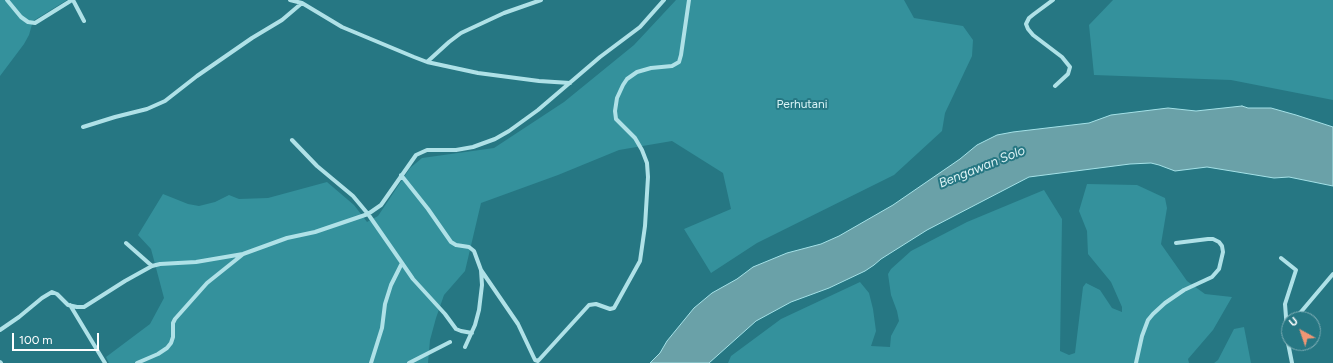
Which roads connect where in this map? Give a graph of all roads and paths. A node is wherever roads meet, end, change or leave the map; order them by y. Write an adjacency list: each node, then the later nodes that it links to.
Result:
1 (7, 0): 2 (street)
2 (73, 0): 9 (street)
3 (290, 0): 8 (street)
4 (541, 0): 10 (street)
5 (664, 0): 11 (street)
6 (689, 0): 23 (street)
7 (1053, 0): 12 (street)
8 (302, 4): 10 (street); 13 (street)
9 (84, 21)
10 (427, 62): 11 (street)
11 (570, 84): 15 (street)
12 (1055, 86)
13 (83, 127)
14 (292, 140): 16 (street)
15 (401, 175): 16 (street); 23 (street)
16 (368, 214): 19 (street); 21 (street)
17 (126, 243): 22 (street)
18 (1176, 243): 37 (street)
19 (243, 254): 22 (street); 34 (street)
20 (1281, 258): 26 (street)
21 (402, 263): 29 (street); 35 (street)
22 (152, 266): 25 (street)
23 (481, 270): 29 (street)
24 (1333, 274): 27 (street)
25 (70, 305): 28 (street); 33 (street)
26 (1286, 311)
27 (1302, 311)
28 (0, 330)
29 (472, 333): 31 (street)
30 (450, 342): 36 (street)
31 (465, 347)
32 (1290, 351): 38 (street)
33 (105, 363)
34 (137, 363)
35 (371, 363)
36 (410, 363)
37 (1136, 363)
38 (1292, 363)

